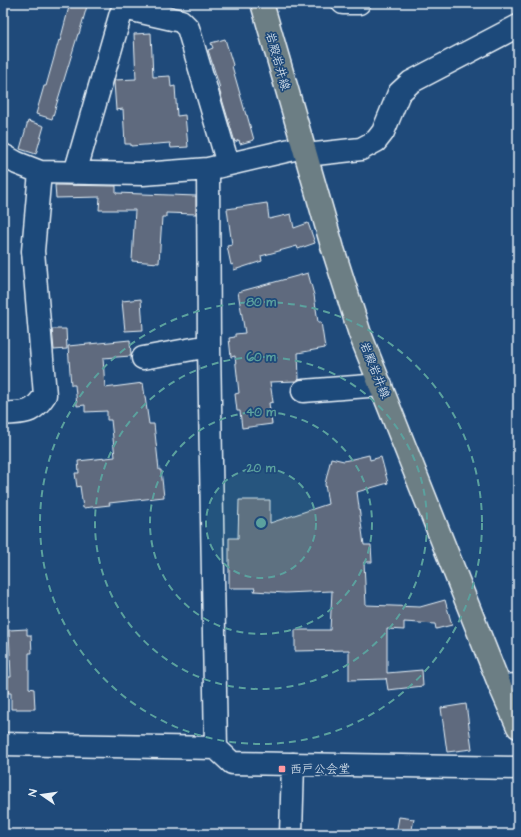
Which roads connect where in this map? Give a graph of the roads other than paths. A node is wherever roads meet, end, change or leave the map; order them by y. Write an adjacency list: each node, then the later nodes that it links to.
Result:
1 (262, 3): 5 (main road, 岩殿岩井線)
2 (343, 3): 3 (street)
3 (359, 3)
4 (518, 26): 5 (street)
5 (304, 151): 7 (street); 12 (main road, 岩殿岩井線)
6 (8, 163): 8 (street)
7 (218, 166): 9 (street); 9 (street); 10 (street)
8 (40, 172): 9 (street); 14 (street)
9 (75, 173)
10 (209, 346): 11 (street); 18 (street)
11 (143, 358)
12 (381, 385): 13 (street); 15 (main road, 岩殿岩井線)
13 (303, 391)
14 (3, 414)
15 (509, 685): 16 (main road, 岩殿岩井線)
16 (518, 727)
17 (3, 744): 18 (street)
18 (216, 748): 19 (street)
19 (293, 764): 20 (street); 21 (street)
20 (518, 768)
21 (291, 834)

